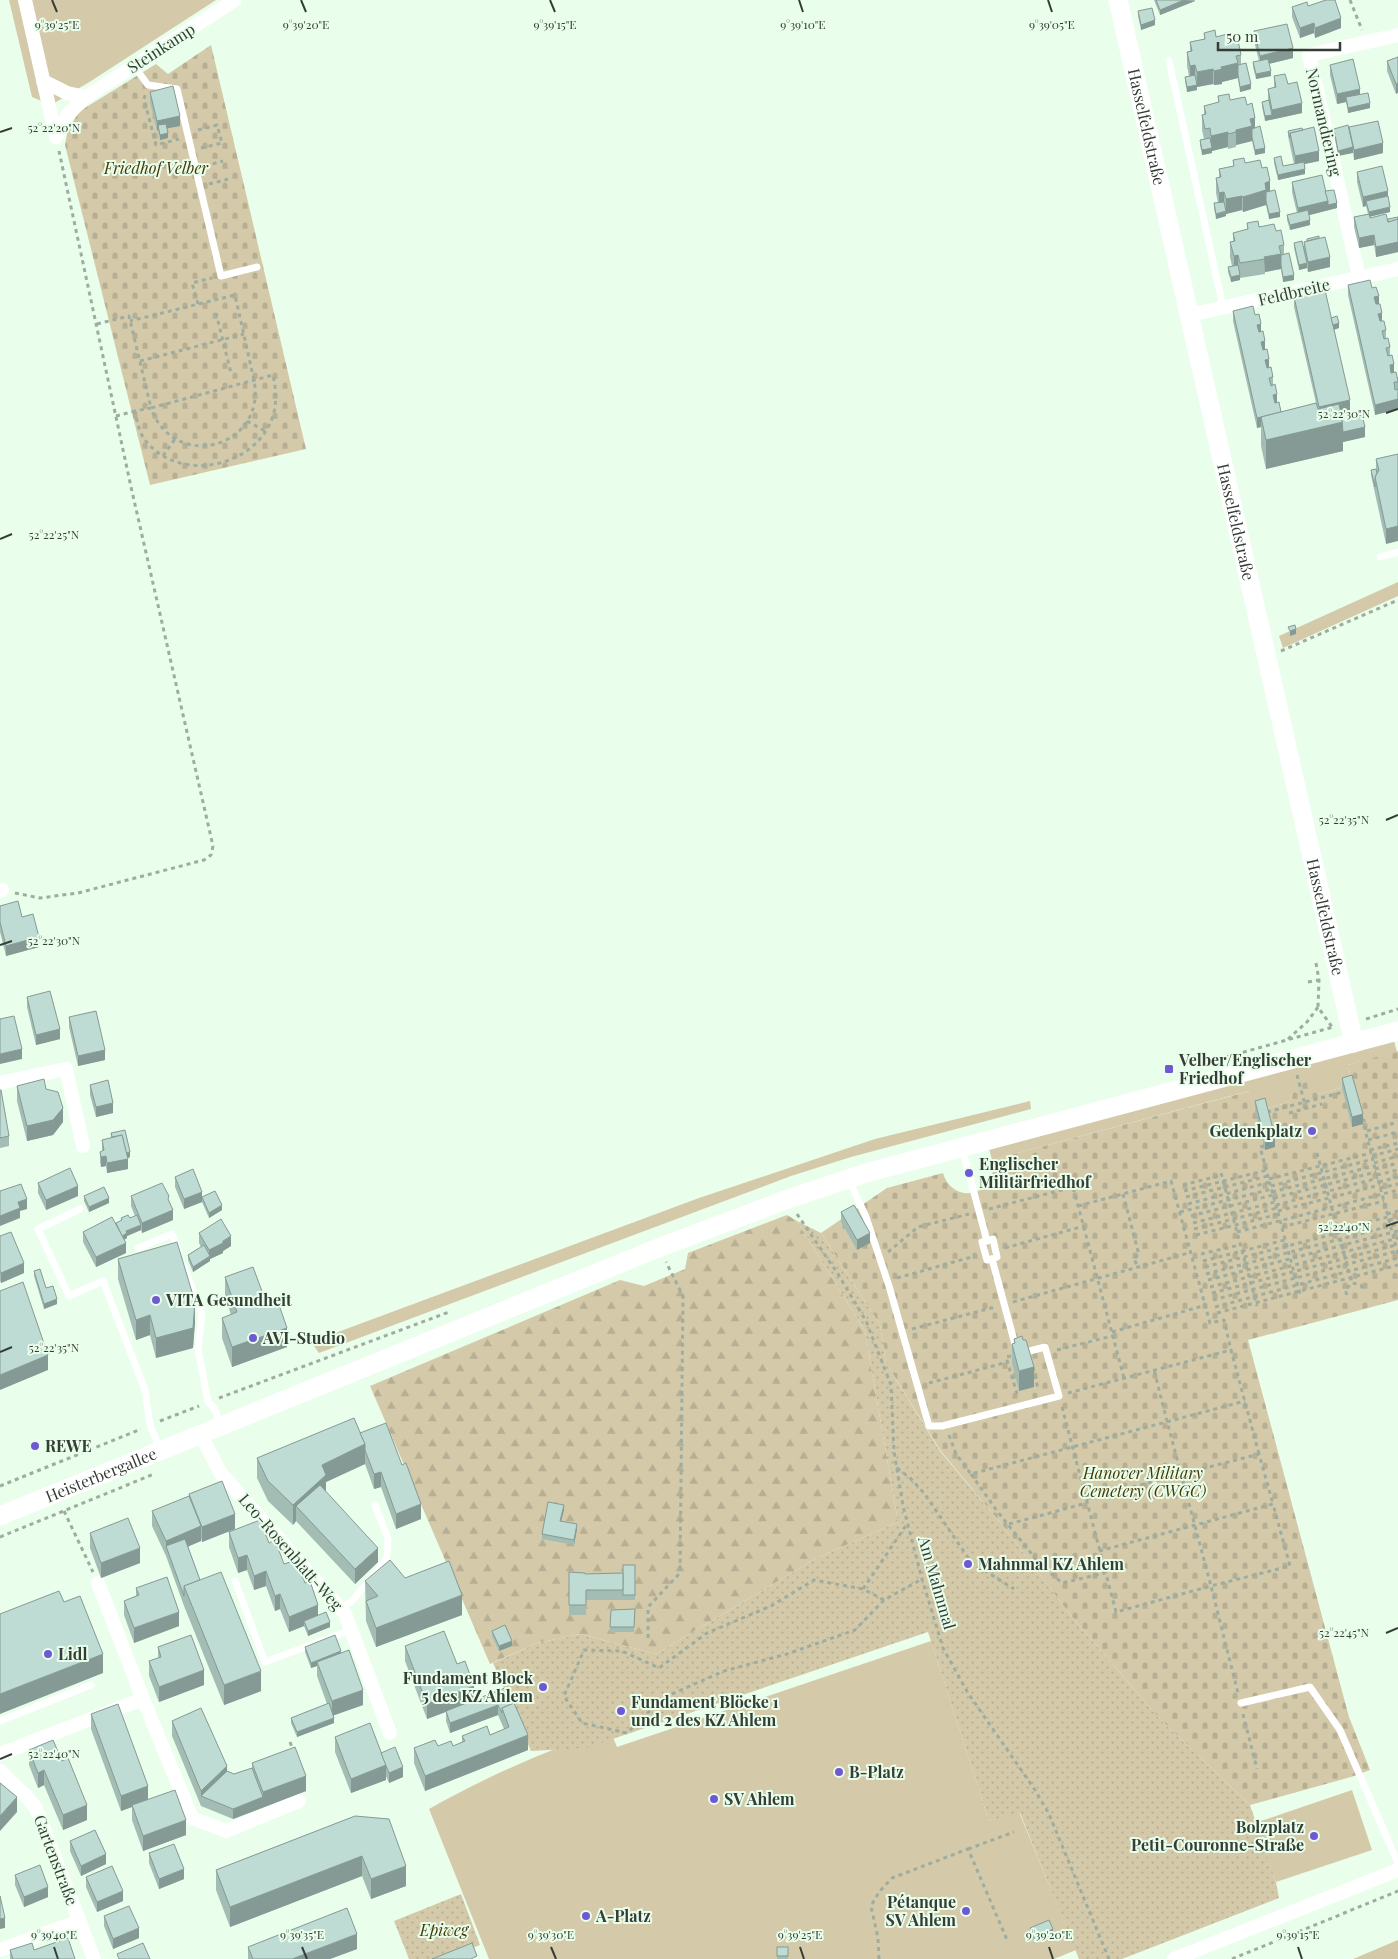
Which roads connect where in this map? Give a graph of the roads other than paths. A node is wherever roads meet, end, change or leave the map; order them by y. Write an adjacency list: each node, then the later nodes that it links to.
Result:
1 (25, 0): 7 (street)
2 (235, 0): 6 (street, Steinkamp)
3 (1118, 0): 13 (main road, Hasselfeldstraße)
4 (1398, 35): 11 (street, Normandiering)
5 (1169, 61): 12 (lane)
6 (134, 66): 8 (street, Steinkamp); 9 (lane)
7 (43, 81): 8 (street); 8 (street, Steinkamp)
8 (86, 97)
9 (257, 267)
10 (1398, 268): 11 (street, Feldbreite)
11 (1359, 277): 12 (street, Feldbreite)
12 (1223, 307): 13 (street, Feldbreite)
13 (1189, 315): 17 (main road, Hasselfeldstraße)
14 (1398, 552): 15 (lane)
15 (1380, 557)
16 (1398, 1031): 17 (main road, Heisterbergallee)
17 (1354, 1043): 20 (main road, Heisterbergallee)
18 (0, 1083): 19 (street)
19 (83, 1146)
20 (962, 1147): 21 (main road, Heisterbergallee); 23 (lane)
21 (849, 1179): 25 (lane); 26 (main road, Heisterbergallee)
22 (80, 1210): 28 (lane)
23 (987, 1241): 25 (lane); 25 (lane)
24 (138, 1248): 26 (lane)
25 (988, 1256)
26 (222, 1426): 27 (main road, Heisterbergallee)
27 (201, 1435): 28 (main road, Heisterbergallee); 33 (street, Leo-Rosenblatt-Weg)
28 (161, 1452): 30 (main road, Heisterbergallee)
29 (375, 1505): 33 (lane)
30 (0, 1516)
31 (235, 1581): 34 (lane)
32 (98, 1583): 36 (street)
33 (341, 1608): 34 (street, Leo-Rosenblatt-Weg)
34 (351, 1630): 39 (street, Leo-Rosenblatt-Weg)
35 (91, 1686): 38 (lane)
36 (143, 1699): 40 (street); 42 (street)
37 (1241, 1703): 43 (lane)
38 (0, 1721)
39 (390, 1732)
40 (0, 1754)
41 (0, 1771): 45 (street, Gartenstraße)
42 (299, 1801)
43 (1398, 1863)
44 (1398, 1870): 48 (street)
45 (79, 1921): 46 (street); 47 (street, Gartenstraße)
46 (0, 1950)
47 (94, 1959)
48 (1174, 1959)

